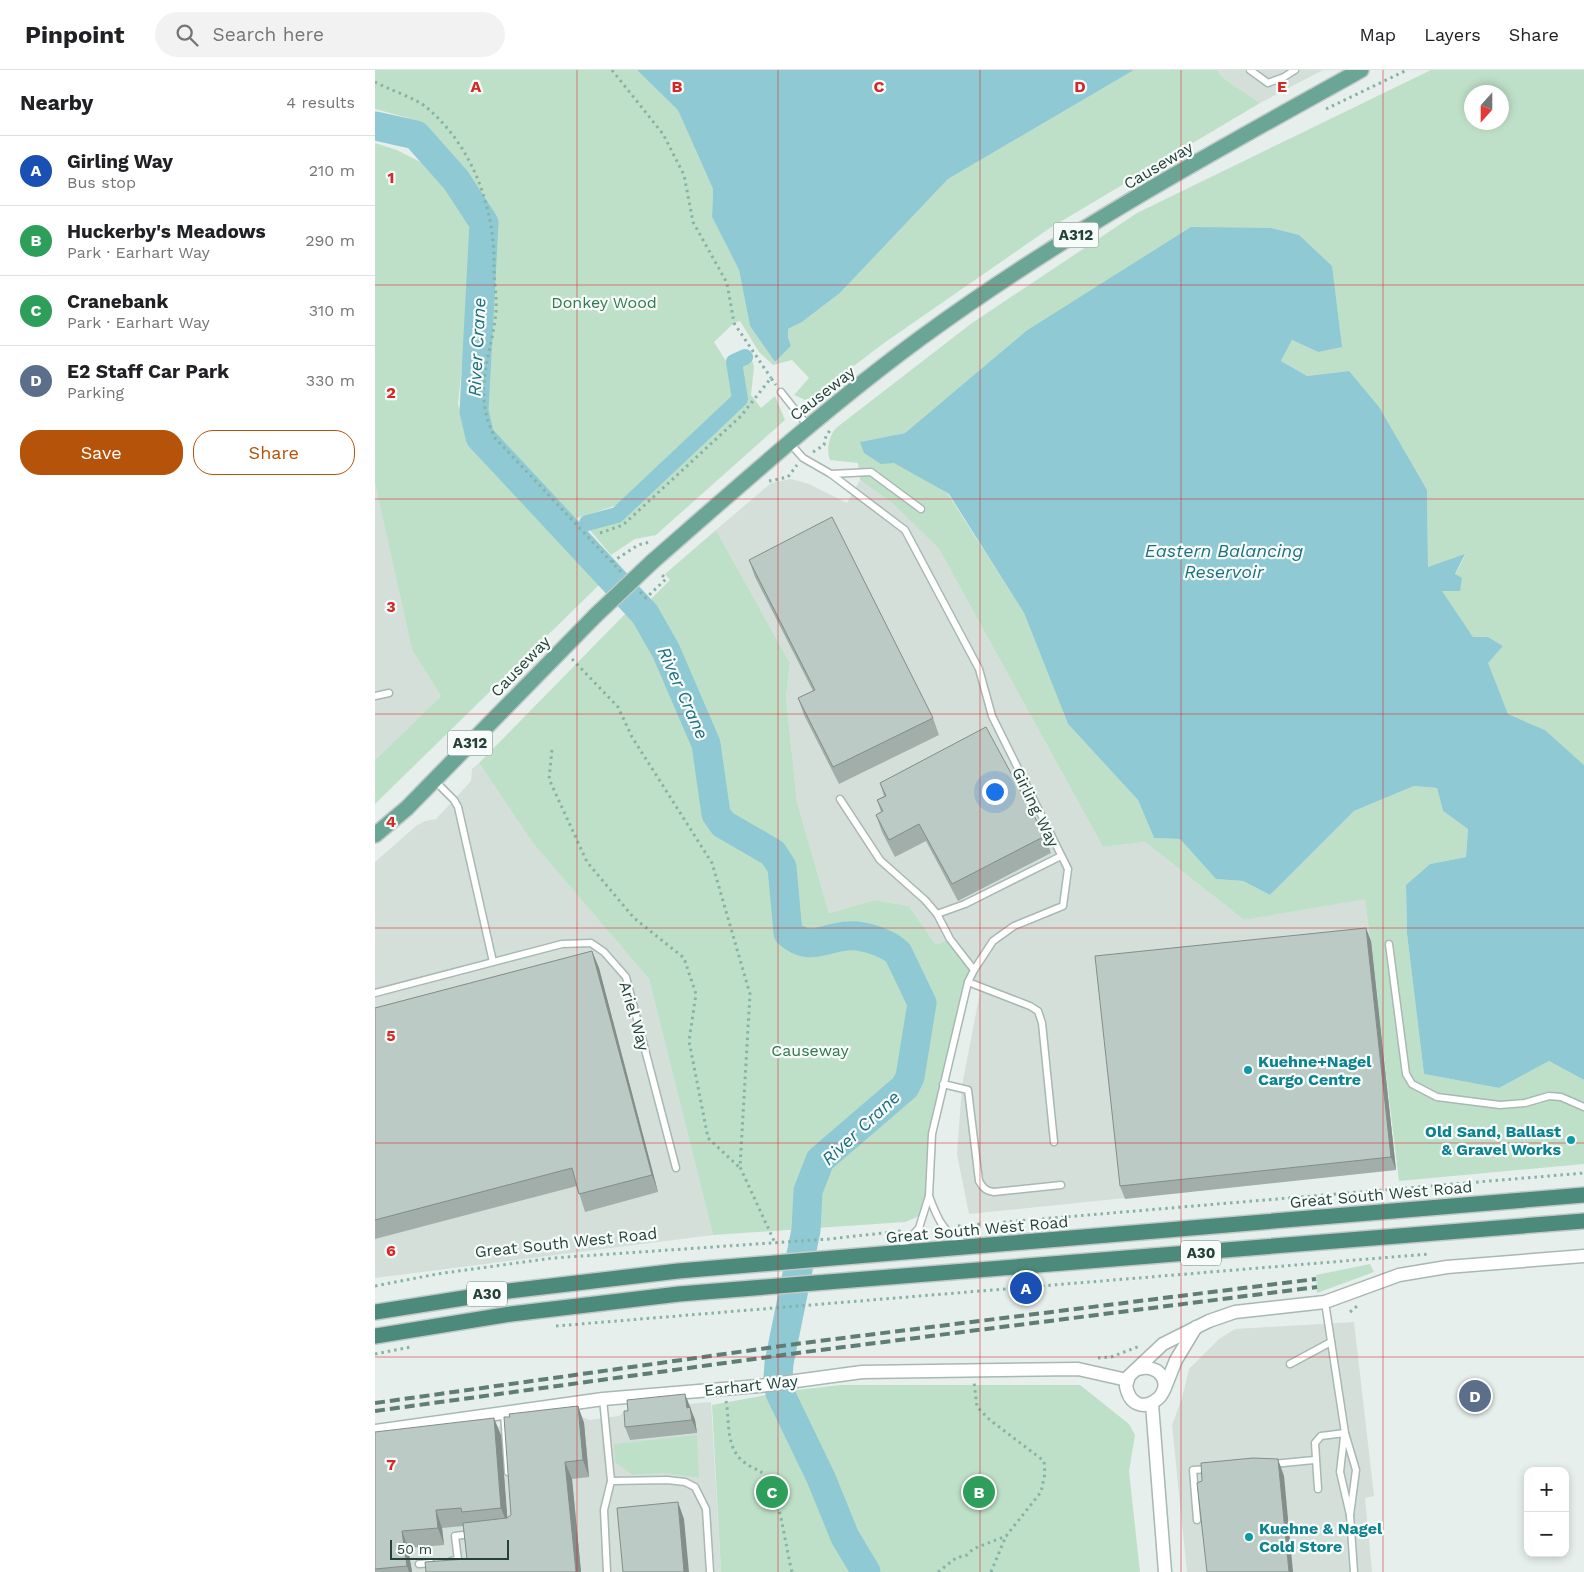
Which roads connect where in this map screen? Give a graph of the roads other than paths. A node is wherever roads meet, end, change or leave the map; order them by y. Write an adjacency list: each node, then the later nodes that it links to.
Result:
1 (1250, 70): 2 (lane)
2 (1295, 70)
3 (1361, 70): 5 (main road, Causeway / A312)
4 (781, 392): 5 (lane)
5 (807, 426): 6 (main road, Causeway / A312)
6 (789, 442): 7 (lane, Girling Way); 11 (main road, Causeway / A312, bridge)
7 (831, 474): 8 (lane); 14 (lane, Girling Way)
8 (921, 509)
9 (389, 693): 10 (lane)
10 (375, 696)
11 (434, 780): 13 (main road, Causeway / A312); 17 (lane)
12 (840, 799): 15 (lane)
13 (375, 835)
14 (1061, 856): 15 (lane); 18 (lane, Girling Way)
15 (937, 914): 18 (lane)
16 (1389, 944): 22 (lane)
17 (493, 962): 20 (lane, Ariel Way); 24 (lane, Ariel Way)
18 (974, 970): 19 (lane, Girling Way)
19 (968, 982): 21 (lane, Girling Way); 23 (lane)
20 (375, 993)
21 (943, 1084): 25 (lane); 27 (lane, Girling Way)
22 (1584, 1106)
23 (1054, 1142)
24 (676, 1168)
25 (1061, 1185)
26 (1584, 1195): 29 (highway, Great South West Road / A30)
27 (929, 1196): 29 (lane, Girling Way); 30 (lane, Girling Way)
28 (1584, 1221): 35 (highway, A30)
29 (981, 1246): 30 (highway, Great South West Road / A30)
30 (890, 1254): 33 (highway, Great South West Road / A30)
31 (1584, 1256): 32 (street)
32 (1325, 1302): 34 (street); 36 (lane)
33 (375, 1312)
34 (1195, 1328): 38 (street); 40 (street)
35 (375, 1336)
36 (1331, 1342): 37 (lane); 45 (lane)
37 (1290, 1364)
38 (1138, 1369): 39 (street); 40 (street)
39 (1127, 1380): 41 (street, Earhart Way); 42 (street)
40 (1163, 1391): 42 (street)
41 (603, 1399): 43 (street, Earhart Way); 49 (lane)
42 (1152, 1404): 58 (street)
43 (504, 1413): 44 (street, Earhart Way); 50 (lane)
44 (375, 1431)
45 (1345, 1433): 46 (lane); 52 (lane); 52 (lane)
46 (1314, 1460): 47 (lane); 51 (lane)
47 (1268, 1464)
48 (1221, 1468): 53 (lane)
49 (611, 1480): 56 (lane); 57 (lane)
50 (509, 1481)
51 (1317, 1489)
52 (1350, 1515): 59 (lane)
53 (1197, 1520)
54 (475, 1534): 55 (lane)
55 (419, 1564)
56 (607, 1572)
57 (710, 1572)
58 (1165, 1572)
59 (1354, 1572)

